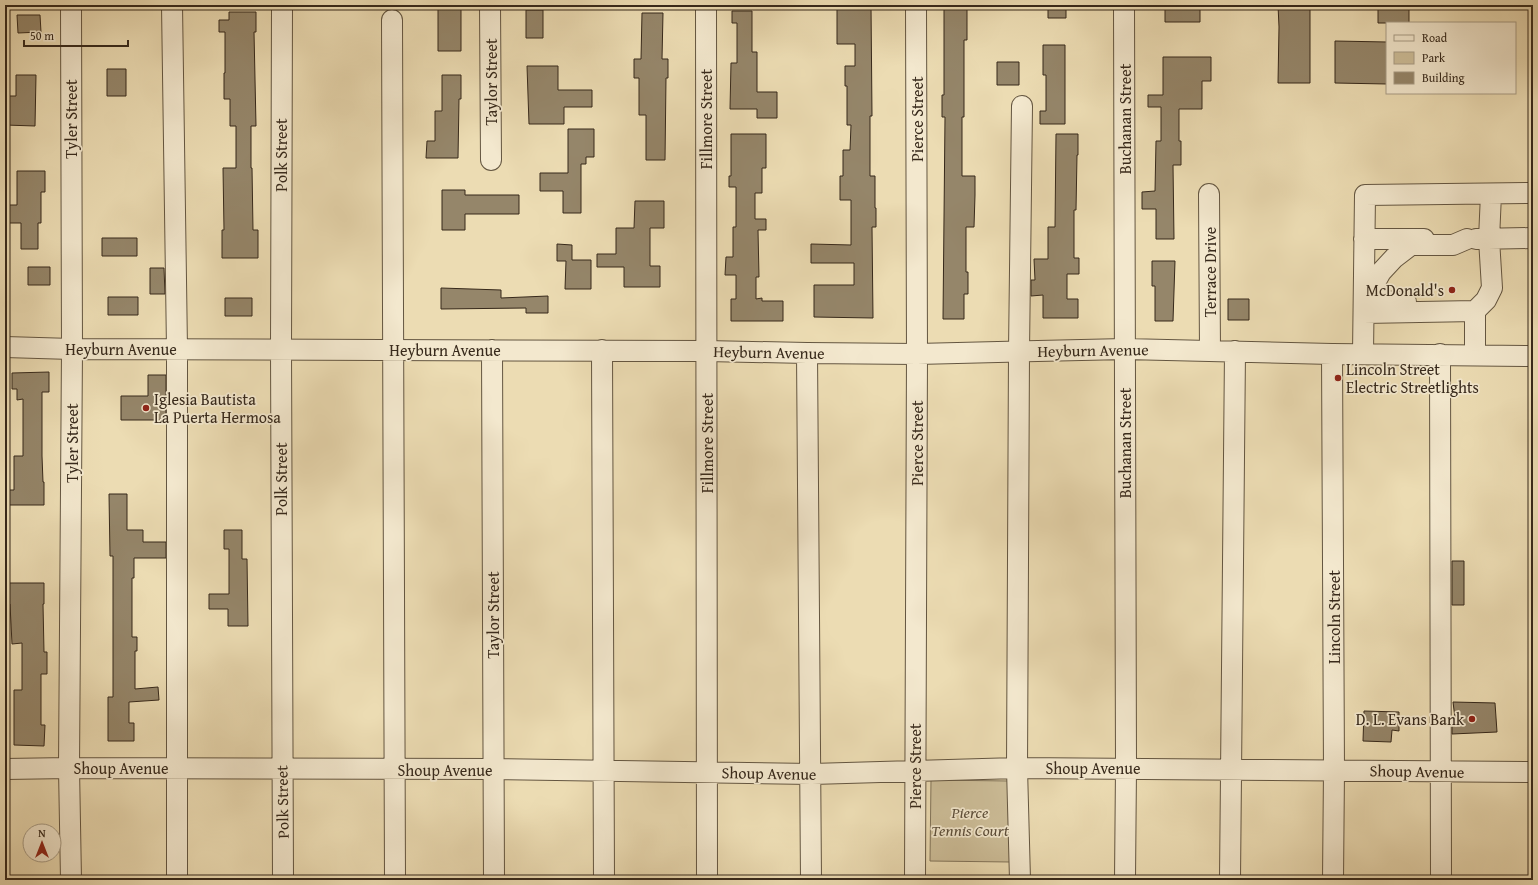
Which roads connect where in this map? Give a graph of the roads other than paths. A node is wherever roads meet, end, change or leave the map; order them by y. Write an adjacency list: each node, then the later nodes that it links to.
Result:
1 (71, 5): 21 (street, Tyler Street)
2 (172, 5): 22 (street)
3 (282, 5): 23 (street, Polk Street)
4 (490, 5): 10 (street, Taylor Street)
5 (706, 5): 29 (street, Fillmore Street)
6 (916, 5): 33 (street, Pierce Street)
7 (1124, 5): 25 (street, Buchanan Street)
8 (392, 20): 24 (street)
9 (1022, 106): 31 (street)
10 (491, 160)
11 (1533, 193): 13 (street)
12 (1209, 194): 28 (street, Terrace Drive)
13 (1491, 194): 15 (street); 17 (street)
14 (1533, 238): 17 (street)
15 (1364, 239): 16 (street); 19 (street)
16 (1467, 239): 17 (street); 18 (street)
17 (1489, 239): 18 (street)
18 (1465, 311): 19 (street); 37 (street)
19 (1364, 313): 35 (street)
20 (5, 347): 21 (street, Heyburn Avenue)
21 (72, 349): 22 (street, Heyburn Avenue); 39 (street, Tyler Street)
22 (177, 349): 23 (street, Heyburn Avenue); 40 (street)
23 (281, 349): 24 (street, Heyburn Avenue); 44 (street, Polk Street)
24 (393, 349): 26 (street, Heyburn Avenue); 47 (street)
25 (1125, 349): 28 (street, Heyburn Avenue); 31 (street, Heyburn Avenue); 42 (street, Buchanan Street)
26 (492, 350): 27 (street, Heyburn Avenue); 45 (street, Taylor Street)
27 (602, 350): 29 (street, Heyburn Avenue); 49 (street)
28 (1210, 350): 30 (street, Heyburn Avenue)
29 (706, 351): 32 (street, Heyburn Avenue); 52 (street, Fillmore Street)
30 (1235, 351): 34 (street, Heyburn Avenue); 46 (street)
31 (1019, 352): 33 (street, Heyburn Avenue); 41 (street)
32 (807, 353): 33 (street, Heyburn Avenue); 54 (street)
33 (917, 354): 50 (street, Pierce Street)
34 (1332, 354): 35 (street, Heyburn Avenue); 48 (street, Lincoln Street)
35 (1363, 354): 36 (street, Heyburn Avenue)
36 (1440, 354): 37 (street, Heyburn Avenue); 51 (street)
37 (1475, 355): 38 (street, Heyburn Avenue)
38 (1533, 356)
39 (69, 768): 40 (street, Shoup Avenue); 43 (street, Shoup Avenue); 55 (street, Tyler Street)
40 (176, 768): 44 (street, Shoup Avenue); 56 (street)
41 (1017, 768): 42 (street, Shoup Avenue); 50 (street, Shoup Avenue); 64 (street)
42 (1126, 768): 46 (street, Shoup Avenue); 65 (street, Buchanan Street)
43 (5, 769)
44 (282, 769): 47 (street, Shoup Avenue); 57 (street, Polk Street)
45 (494, 769): 47 (street, Shoup Avenue); 49 (street, Shoup Avenue); 59 (street, Taylor Street)
46 (1231, 769): 48 (street, Shoup Avenue); 66 (street)
47 (395, 770): 58 (street)
48 (1334, 770): 51 (street, Shoup Avenue); 67 (street, Lincoln Street)
49 (604, 771): 52 (street, Shoup Avenue); 60 (street)
50 (916, 771): 54 (street, Shoup Avenue); 63 (street, Pierce Street)
51 (1441, 771): 53 (street, Shoup Avenue); 68 (street)
52 (708, 772): 54 (street, Shoup Avenue); 61 (street, Fillmore Street)
53 (1533, 772)
54 (812, 774): 62 (street)
55 (71, 880)
56 (177, 880)
57 (283, 880)
58 (395, 880)
59 (494, 880)
60 (604, 880)
61 (707, 880)
62 (811, 880)
63 (915, 880)
64 (1020, 880)
65 (1125, 880)
66 (1230, 880)
67 (1333, 880)
68 (1441, 880)

